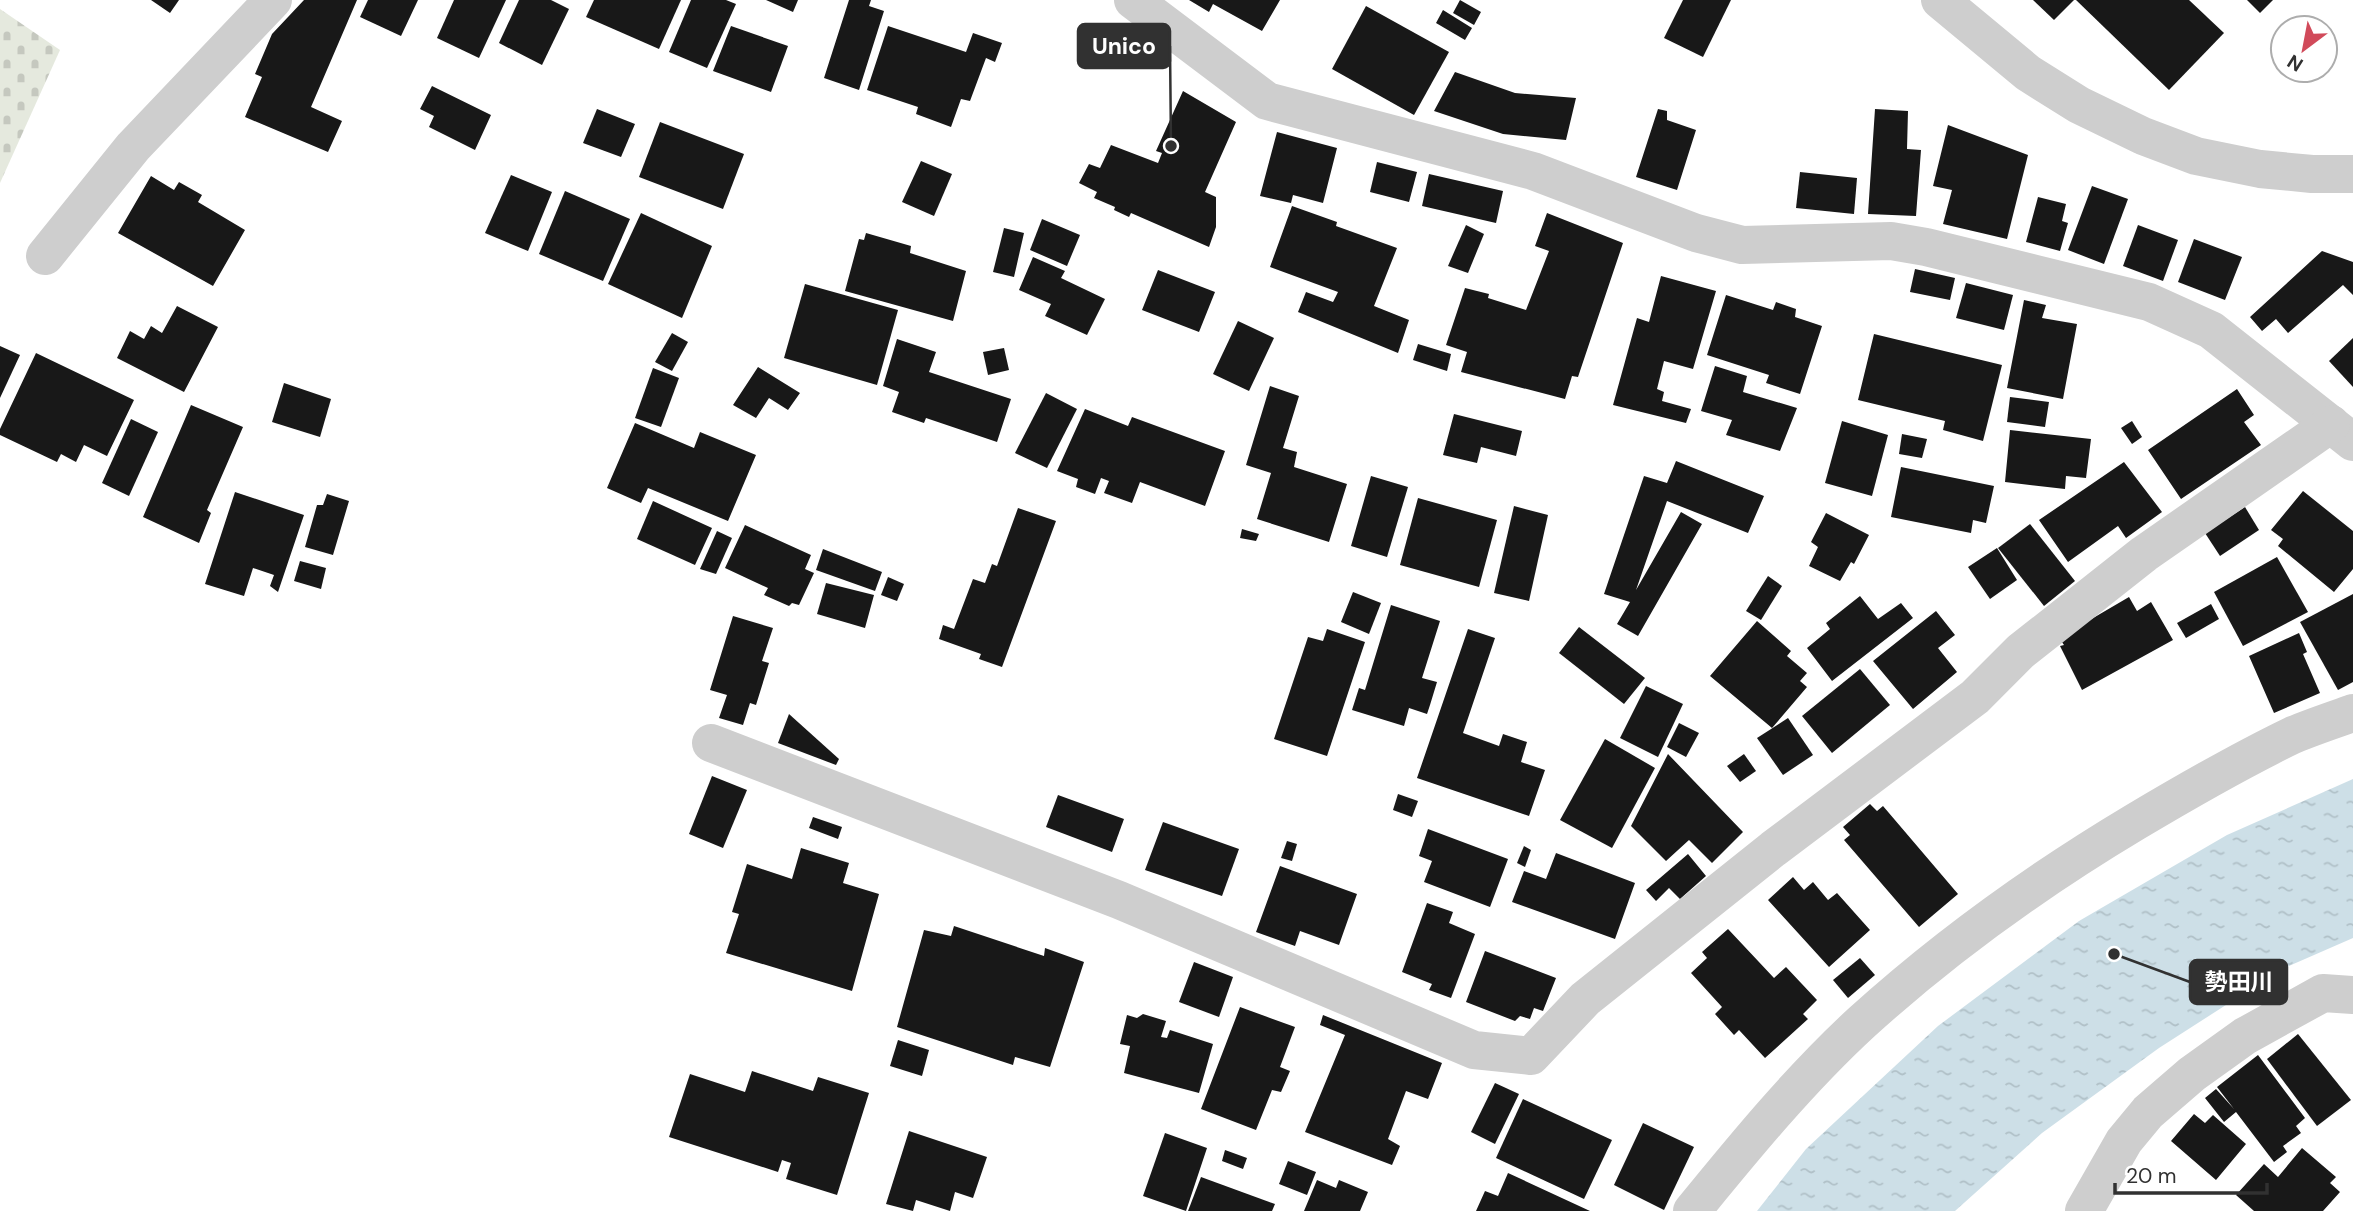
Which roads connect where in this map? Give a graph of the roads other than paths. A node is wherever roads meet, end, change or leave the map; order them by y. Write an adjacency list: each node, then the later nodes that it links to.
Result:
1 (273, 0): 5 (street)
2 (1133, 0): 6 (street)
3 (1962, 7): 4 (street)
4 (2353, 174)
5 (45, 256)
6 (2342, 433): 8 (street)
7 (2353, 713): 10 (street)
8 (711, 743)
9 (2353, 995): 11 (street)
10 (1692, 1211)
11 (2084, 1211)

